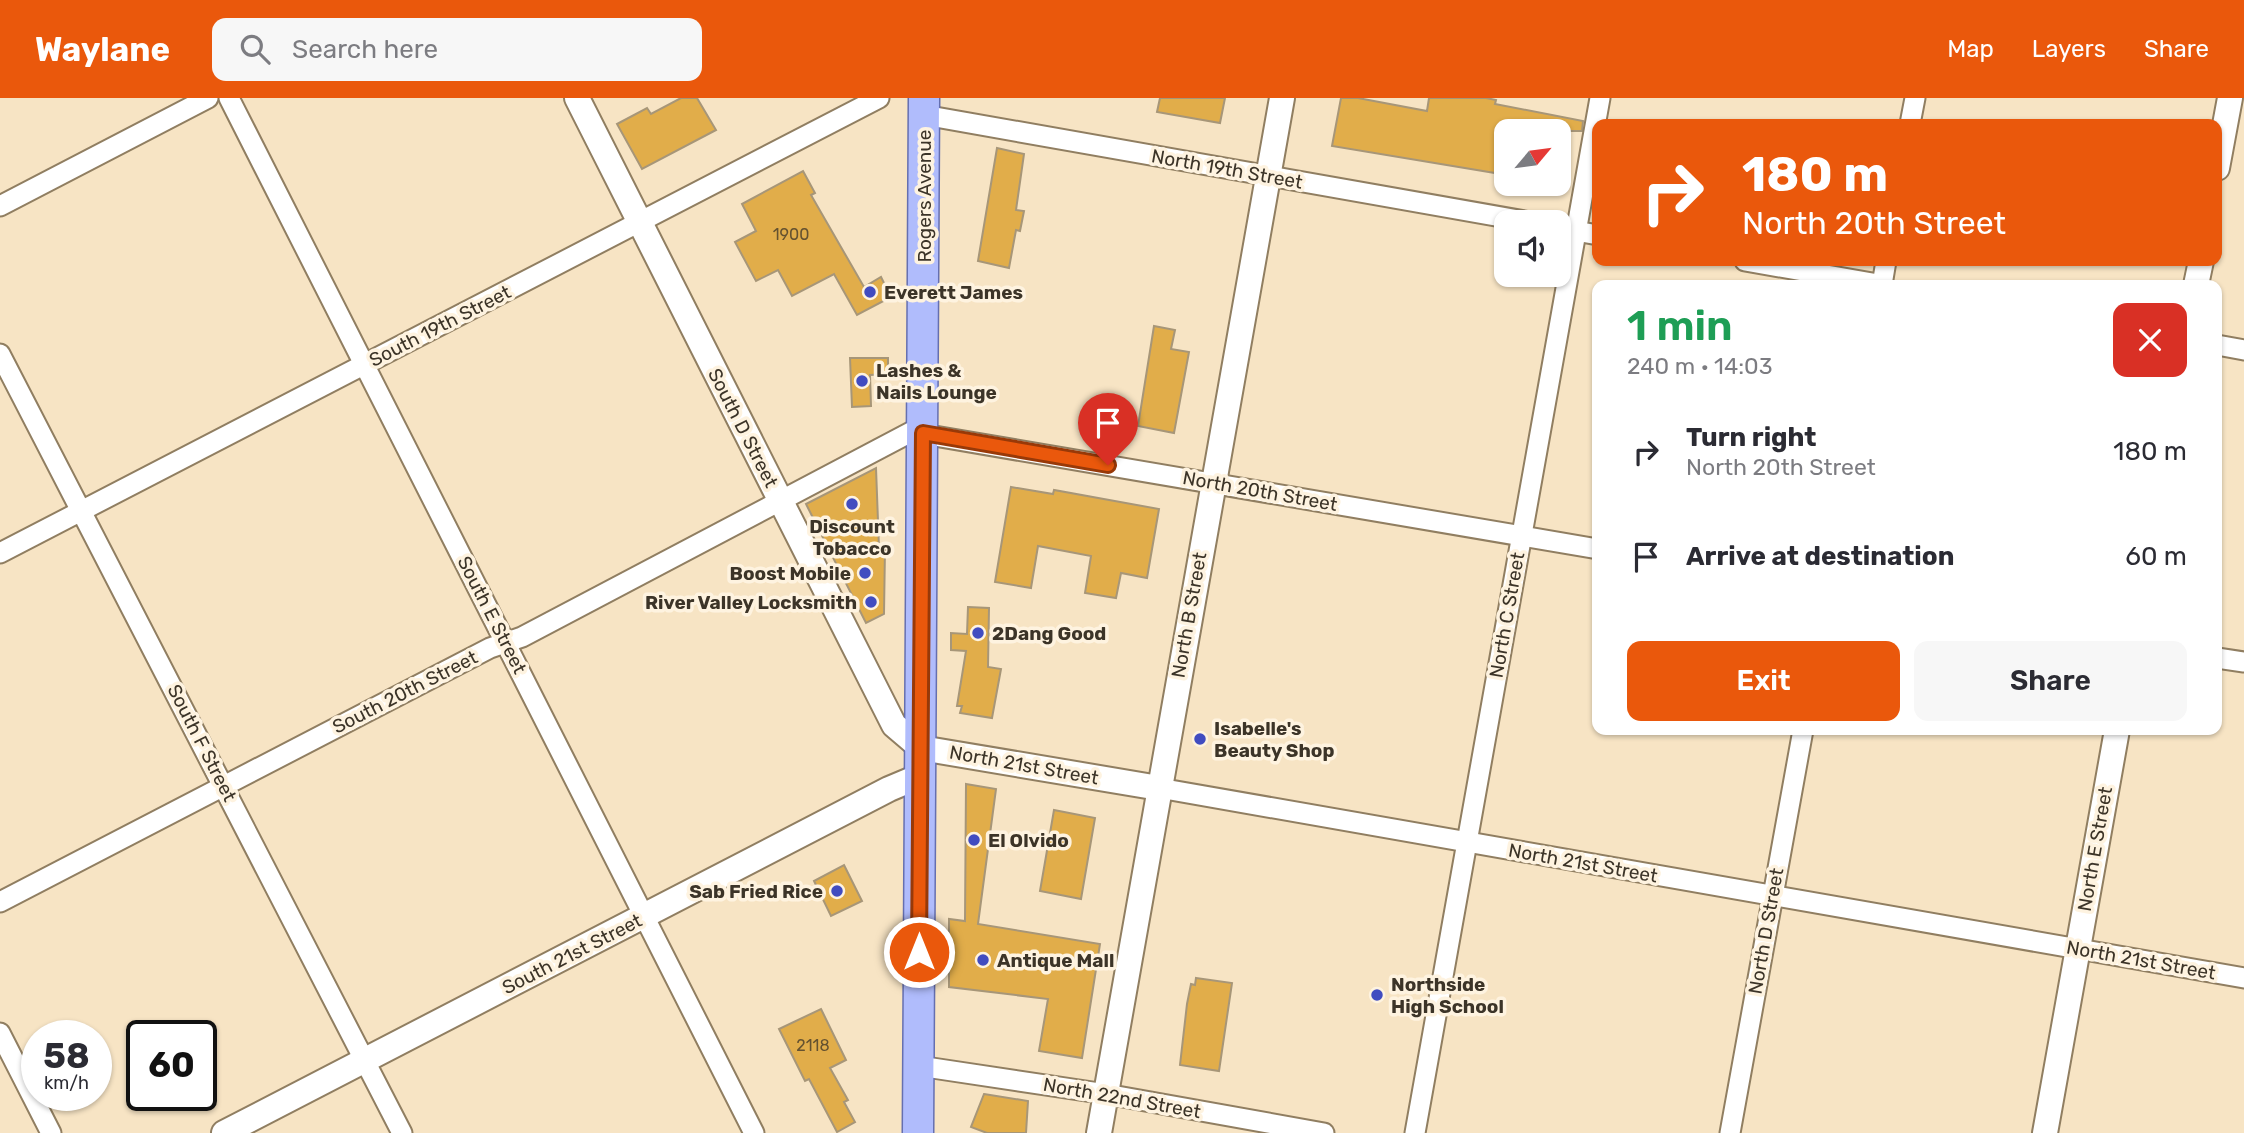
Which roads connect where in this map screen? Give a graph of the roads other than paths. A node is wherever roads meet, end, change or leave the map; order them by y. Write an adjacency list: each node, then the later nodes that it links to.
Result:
1 (208, 98): 15 (street)
2 (229, 98): 27 (street, South E Street)
3 (577, 98): 18 (street, South D Street)
4 (879, 98): 18 (street, South 19th Street)
5 (1282, 98): 14 (street, North B Street)
6 (1600, 98): 10 (street, North C Street)
7 (1915, 98): 11 (street)
8 (2230, 98): 13 (street)
9 (924, 107): 14 (street, North 19th Street); 28 (main road, Rogers Avenue)
10 (1595, 119)
11 (1911, 119)
12 (1592, 131): 17 (street, North C Street)
13 (2222, 141)
14 (1268, 177): 16 (street, North 19th Street); 29 (street, North B Street)
15 (0, 206)
16 (1494, 216)
17 (1571, 217)
18 (640, 222): 27 (street, South 19th Street); 30 (street, South D Street)
19 (1571, 230): 20 (street)
20 (1592, 233)
21 (1774, 266): 22 (street)
22 (1854, 280)
23 (1559, 287): 32 (street, North C Street)
24 (2222, 346): 25 (street)
25 (2244, 350)
26 (0, 354): 31 (street, South F Street)
27 (365, 365): 31 (street, South 19th Street); 35 (street, South E Street)
28 (923, 433): 29 (street, North 20th Street); 30 (street, South 20th Street); 40 (main road, Rogers Avenue)
29 (1213, 483): 32 (street, North 20th Street); 42 (street, North B Street)
30 (779, 499): 35 (street, South 20th Street); 40 (street, South D Street)
31 (81, 511): 34 (street, South 19th Street); 41 (street, South F Street)
32 (1522, 536): 33 (street, North 20th Street); 43 (street, North C Street)
33 (1592, 548)
34 (0, 553)
35 (506, 642): 41 (street, South 20th Street); 46 (street, South E Street)
36 (2222, 659): 37 (street)
37 (2244, 662)
38 (1802, 735): 44 (street, North D Street)
39 (2116, 735): 47 (street, North E Street)
40 (920, 762): 42 (street, North 21st Street); 46 (street, South 21st Street); 51 (main road, Rogers Avenue)
41 (224, 786): 45 (street, South 20th Street); 50 (street, South F Street)
42 (1159, 788): 43 (street, North 21st Street); 52 (street, North B Street)
43 (1467, 842): 44 (street, North 21st Street); 60 (street, North C Street)
44 (1772, 896): 47 (street, North 21st Street); 61 (street, North D Street)
45 (0, 902)
46 (645, 917): 50 (street, South 21st Street); 57 (street, South E Street)
47 (2077, 949): 48 (street, North 21st Street); 62 (street, North E Street)
48 (2244, 978)
49 (0, 1033): 54 (street)
50 (365, 1060): 55 (street, South 21st Street); 56 (street, South F Street)
51 (919, 1066): 52 (street, North 22nd Street); 53 (main road, Rogers Avenue)
52 (1105, 1094): 58 (street, North B Street); 59 (street, North 22nd Street)
53 (912, 1130)
54 (51, 1133)
55 (224, 1133)
56 (402, 1133)
57 (754, 1133)
58 (1099, 1133)
59 (1324, 1133)
60 (1415, 1133)
61 (1730, 1133)
62 (2045, 1133)

